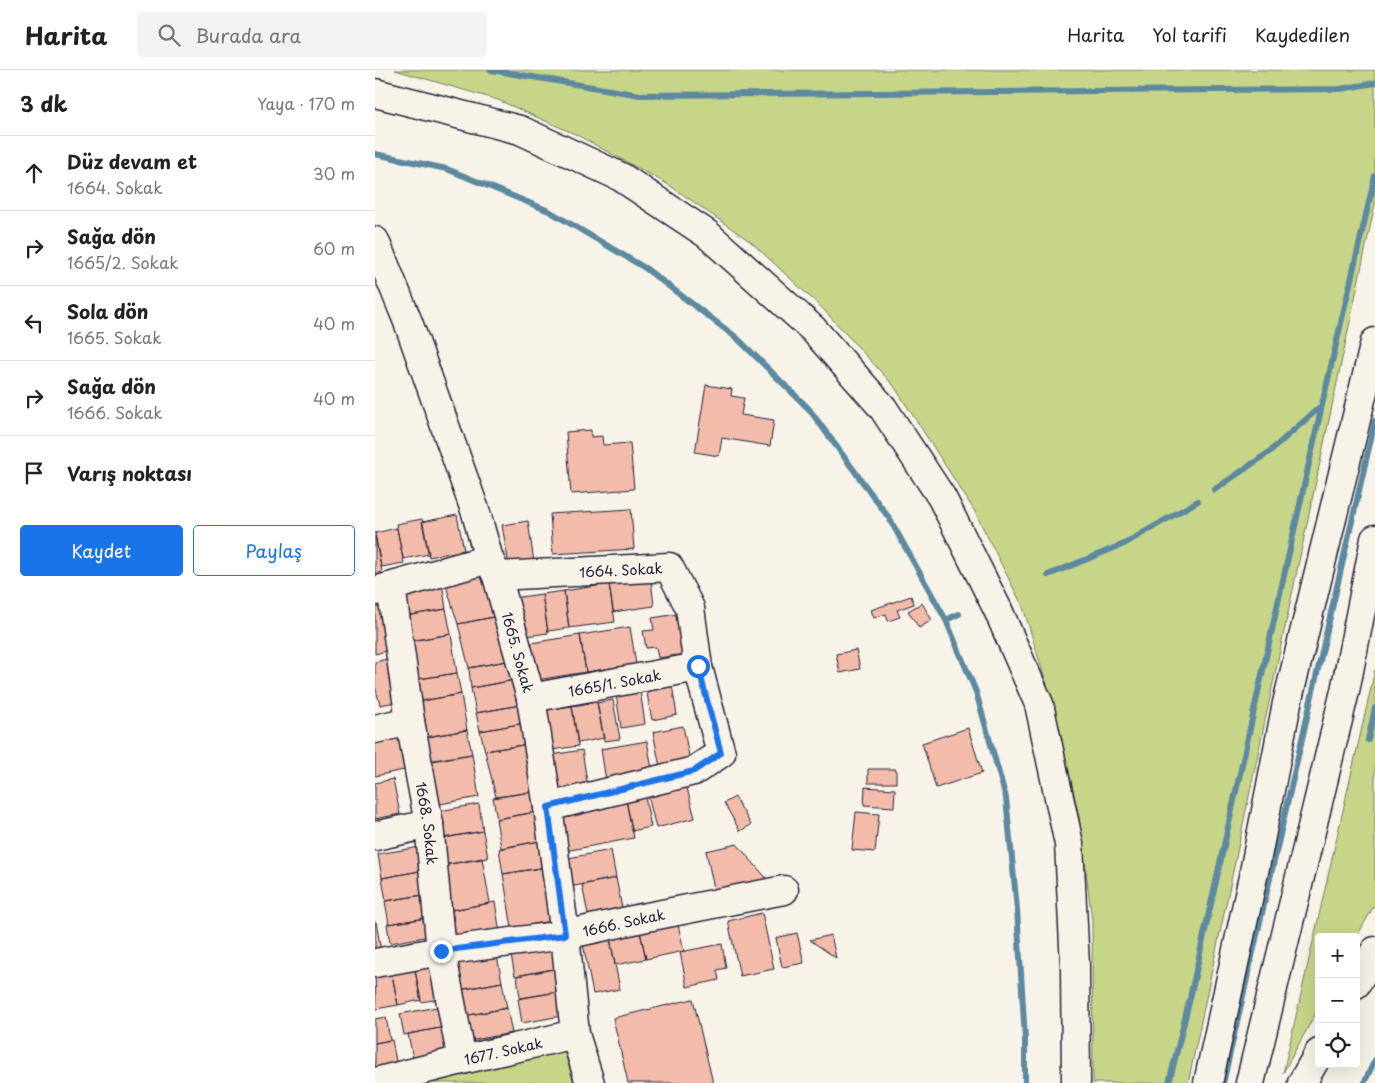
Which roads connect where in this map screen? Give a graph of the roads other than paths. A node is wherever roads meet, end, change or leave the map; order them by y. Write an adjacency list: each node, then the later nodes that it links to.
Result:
1 (375, 93): 25 (main road)
2 (375, 241): 5 (main road, 1665. Sokak)
3 (1375, 342): 26 (main road)
4 (1375, 539): 27 (main road)
5 (493, 567): 6 (main road, 1664. Sokak); 7 (main road, 1664. Sokak); 8 (main road, 1665. Sokak)
6 (383, 589): 9 (main road, 1668. Sokak)
7 (698, 666): 8 (main road, 1665/1. Sokak); 11 (main road, 1664. Sokak)
8 (531, 698): 11 (main road, 1665. Sokak)
9 (410, 721): 10 (main road); 12 (main road, 1668. Sokak)
10 (375, 729)
11 (548, 807): 15 (main road, 1665. Sokak)
12 (429, 824): 13 (main road); 16 (main road, 1668. Sokak)
13 (375, 836)
14 (784, 890): 15 (main road, 1666. Sokak)
15 (565, 935): 16 (main road, 1666. Sokak); 20 (main road, 1665. Sokak)
16 (441, 951): 18 (main road, 1666. Sokak); 21 (main road, 1668. Sokak)
17 (1375, 951): 19 (main road)
18 (375, 963)
19 (1359, 978)
20 (575, 1034): 21 (main road, 1677. Sokak); 24 (main road, 1665. Sokak)
21 (462, 1060): 23 (main road, 1677. Sokak)
22 (1315, 1060): 28 (main road)
23 (375, 1082)
24 (590, 1083)
25 (1076, 1083)
26 (1208, 1083)
27 (1250, 1083)
28 (1302, 1083)

